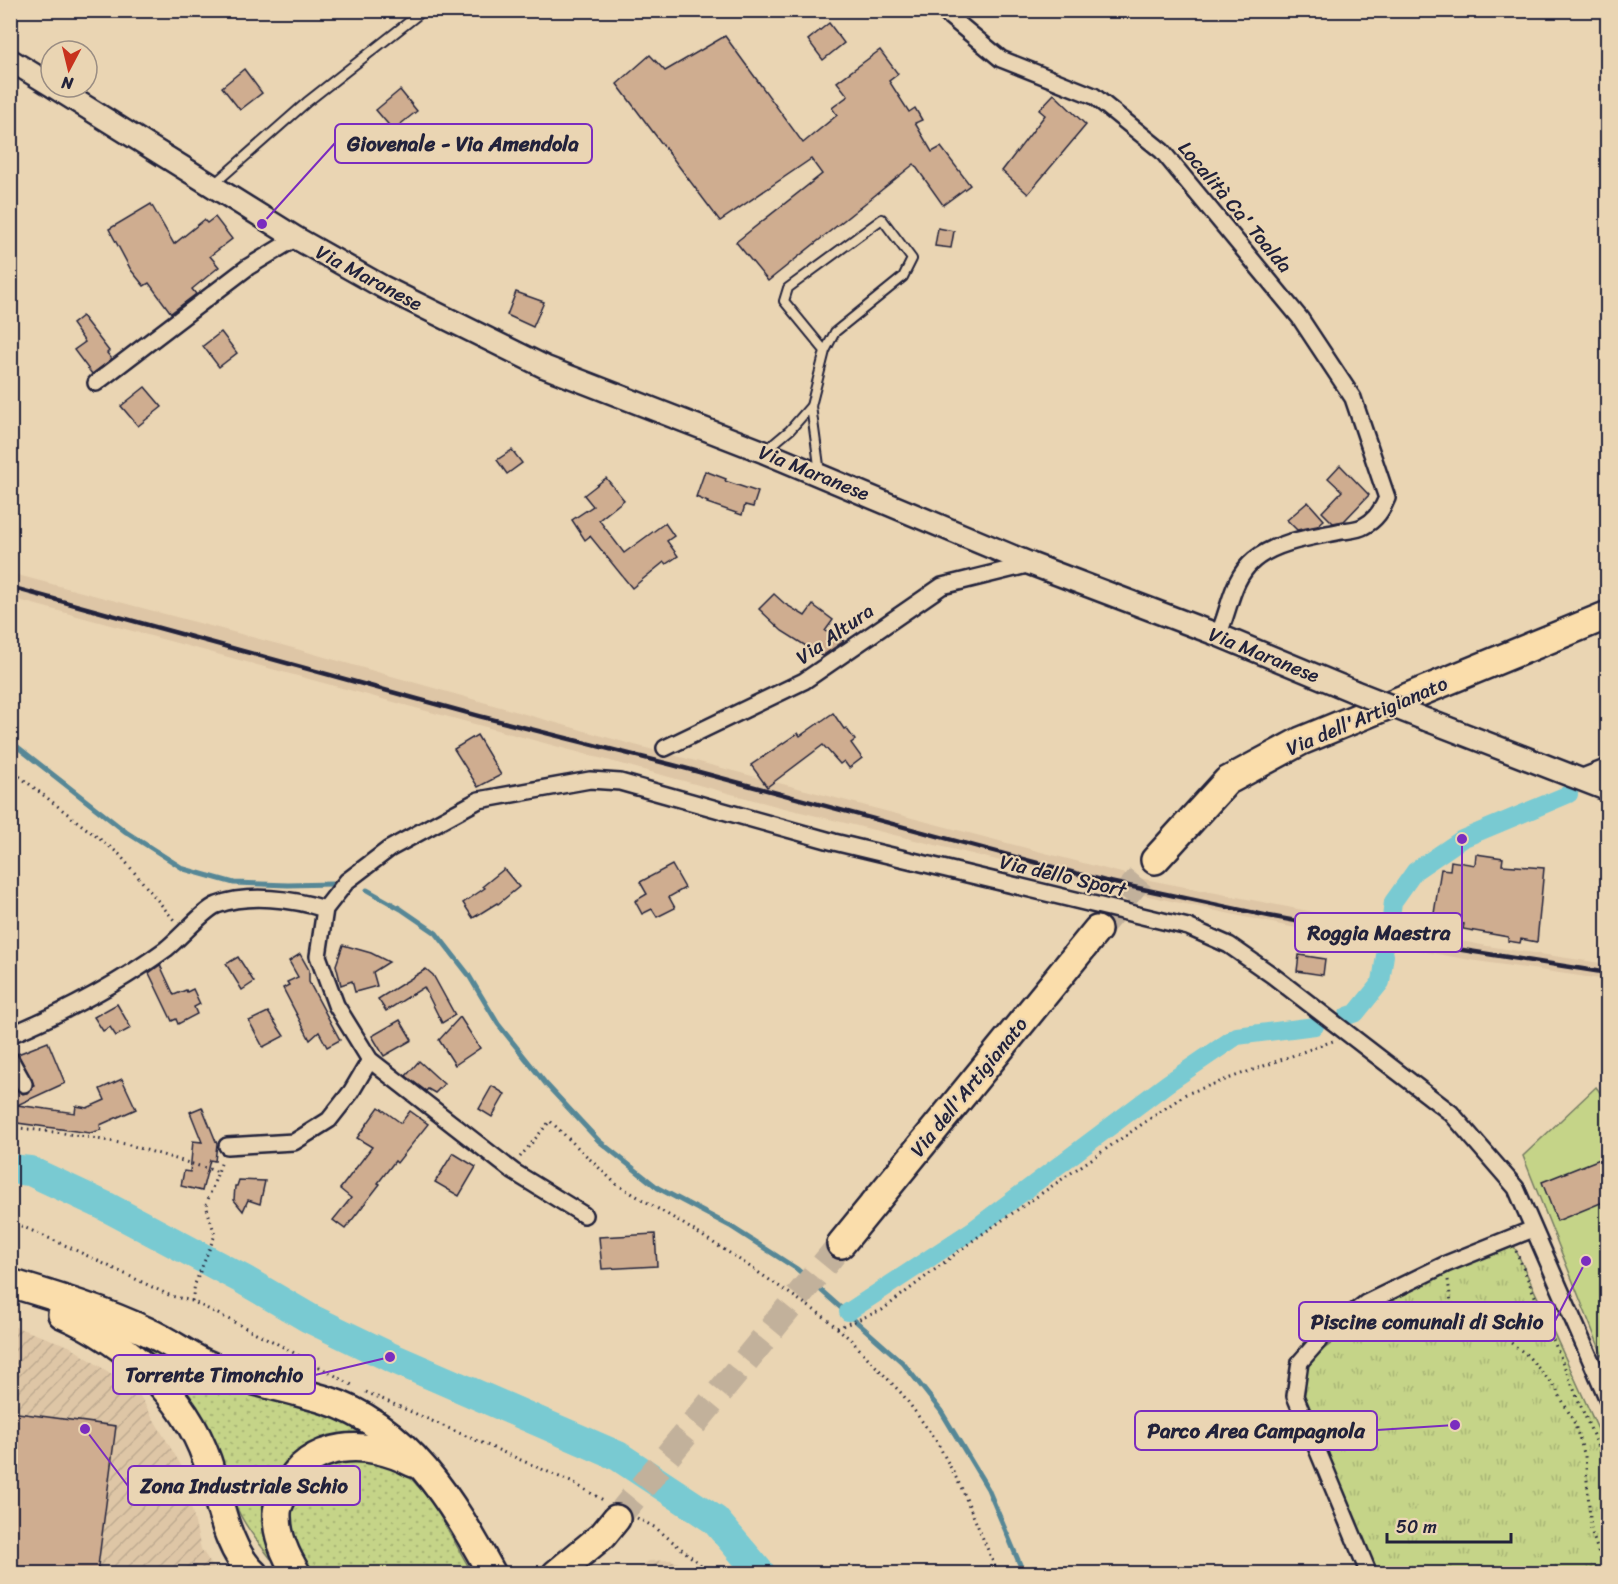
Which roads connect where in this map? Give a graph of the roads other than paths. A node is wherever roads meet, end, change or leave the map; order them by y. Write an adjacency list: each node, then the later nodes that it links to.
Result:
1 (424, 10): 6 (lane)
2 (947, 12): 15 (street, Località Ca' Toalda)
3 (10, 60): 4 (main road, Via Maranese)
4 (39, 78)
5 (73, 99): 6 (main road, Via Maranese)
6 (213, 185): 7 (main road, Via Maranese)
7 (296, 238): 9 (street); 11 (main road, Via Maranese)
8 (825, 351): 8 (lane); 10 (lane)
9 (96, 382)
10 (811, 406): 11 (lane); 12 (lane)
11 (764, 452): 12 (main road, Via Maranese)
12 (820, 475): 13 (main road, Via Maranese)
13 (1031, 564): 15 (main road, Via Maranese); 16 (street, Via Altura)
14 (1608, 615): 20 (highway, Via dell'Artigianato)
15 (1218, 635): 18 (main road, Via Maranese, bridge)
16 (665, 748)
17 (1608, 767): 18 (street)
18 (1577, 779): 19 (main road, Via Maranese)
19 (1608, 790)
20 (1155, 860)
21 (325, 909): 23 (street); 25 (street); 29 (street, Via dello Sport)
22 (1097, 930): 30 (highway, Via dell'Artigianato)
23 (10, 1035)
24 (10, 1059): 26 (street)
25 (370, 1060): 27 (street); 28 (street)
26 (24, 1084)
27 (227, 1146)
28 (584, 1215)
29 (1533, 1229): 33 (street, Via dello Sport); 42 (street)
30 (841, 1244)
31 (10, 1282): 34 (highway)
32 (10, 1295): 37 (highway)
33 (1608, 1400)
34 (425, 1469): 36 (highway); 38 (highway)
35 (611, 1524): 39 (highway); 40 (highway); 41 (highway)
36 (491, 1571)
37 (258, 1572)
38 (297, 1574)
39 (556, 1574)
40 (571, 1574)
41 (585, 1574)
42 (1369, 1574)

